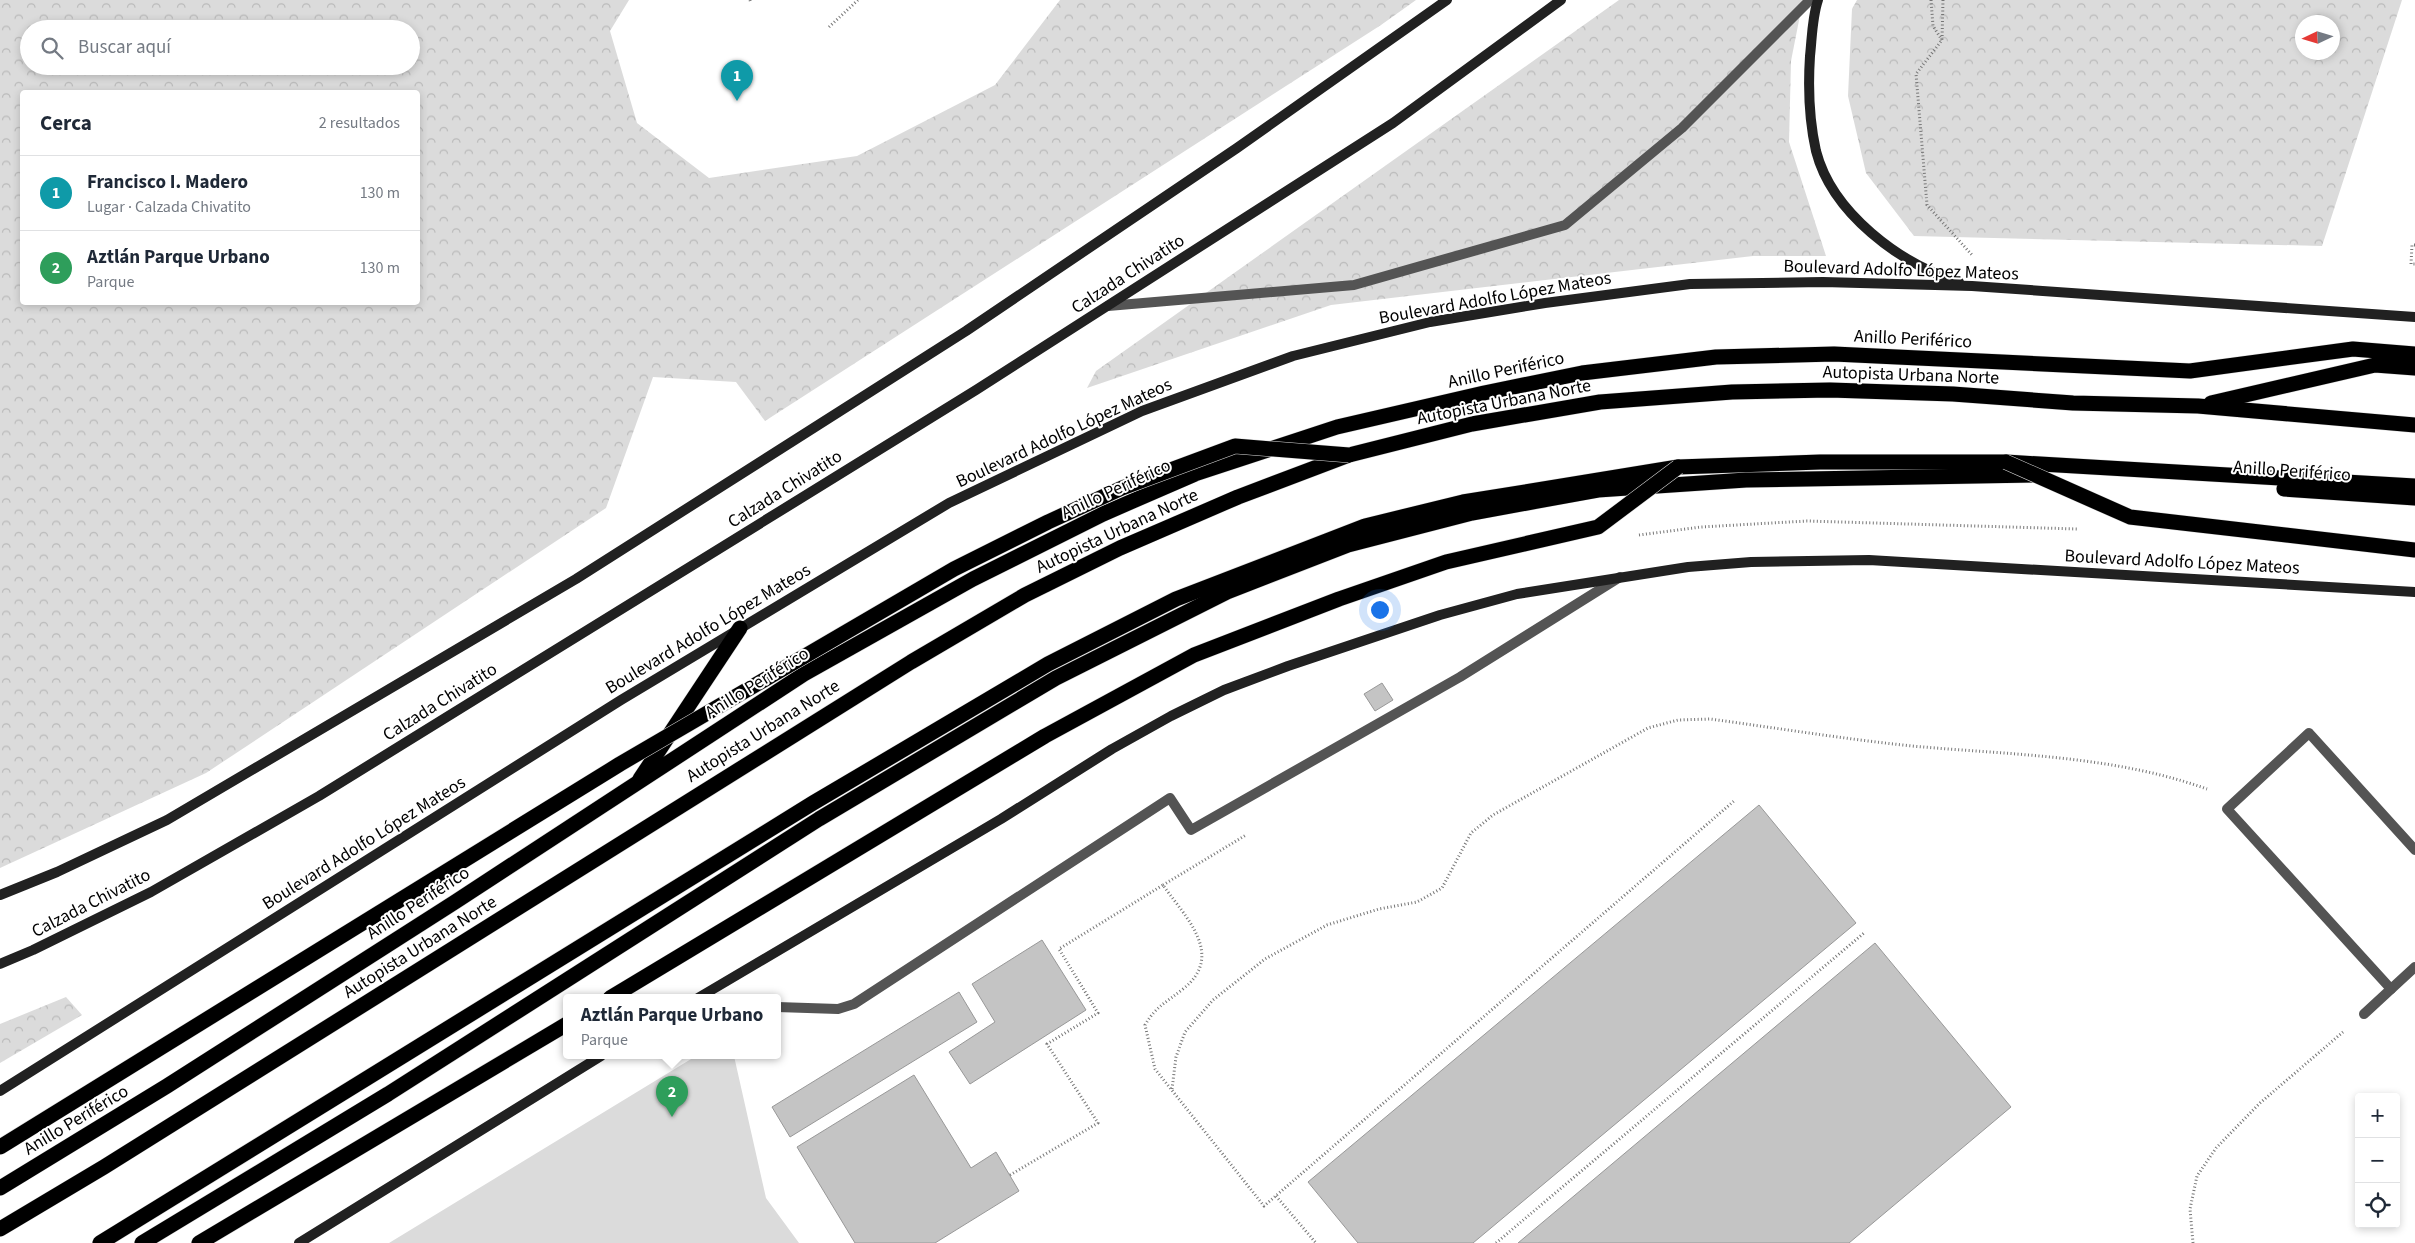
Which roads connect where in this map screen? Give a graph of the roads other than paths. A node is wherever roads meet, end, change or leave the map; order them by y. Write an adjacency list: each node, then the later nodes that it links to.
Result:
1 (1447, 0): 23 (main road, Calzada Chivatito)
2 (1561, 0): 6 (main road, Calzada Chivatito)
3 (1810, 0): 6 (lane)
4 (1818, 0): 5 (main road)
5 (1972, 286): 7 (main road, Boulevard Adolfo López Mateos); 20 (main road, Boulevard Adolfo López Mateos)
6 (1108, 306): 24 (main road, Calzada Chivatito)
7 (2415, 317)
8 (2415, 354): 21 (highway, Anillo Periférico)
9 (2415, 368): 10 (highway)
10 (2198, 406): 11 (highway, Autopista Urbana Norte); 12 (highway, Autopista Urbana Norte)
11 (2415, 425)
12 (1349, 455): 34 (highway, bridge); 36 (highway, Autopista Urbana Norte)
13 (2006, 462): 14 (highway); 15 (highway); 17 (highway, bridge)
14 (1678, 467): 27 (highway, bridge); 37 (highway)
15 (2415, 486)
16 (2415, 498): 38 (highway, Anillo Periférico)
17 (2415, 550)
18 (1621, 577): 19 (main road, Boulevard Adolfo López Mateos); 28 (main road, Boulevard Adolfo López Mateos); 29 (lane)
19 (2415, 592)
20 (740, 628): 21 (highway); 33 (main road, Boulevard Adolfo López Mateos)
21 (636, 784): 35 (highway, Anillo Periférico)
22 (2415, 850): 26 (lane)
23 (0, 894)
24 (0, 964)
25 (2415, 967): 26 (lane)
26 (2391, 989): 30 (lane)
27 (617, 994)
28 (705, 994)
29 (781, 1008)
30 (2364, 1014)
31 (563, 1026): 39 (highway)
32 (597, 1059): 40 (main road)
33 (0, 1092)
34 (0, 1148)
35 (0, 1188)
36 (0, 1229)
37 (100, 1243)
38 (142, 1243)
39 (199, 1243)
40 (299, 1243)

